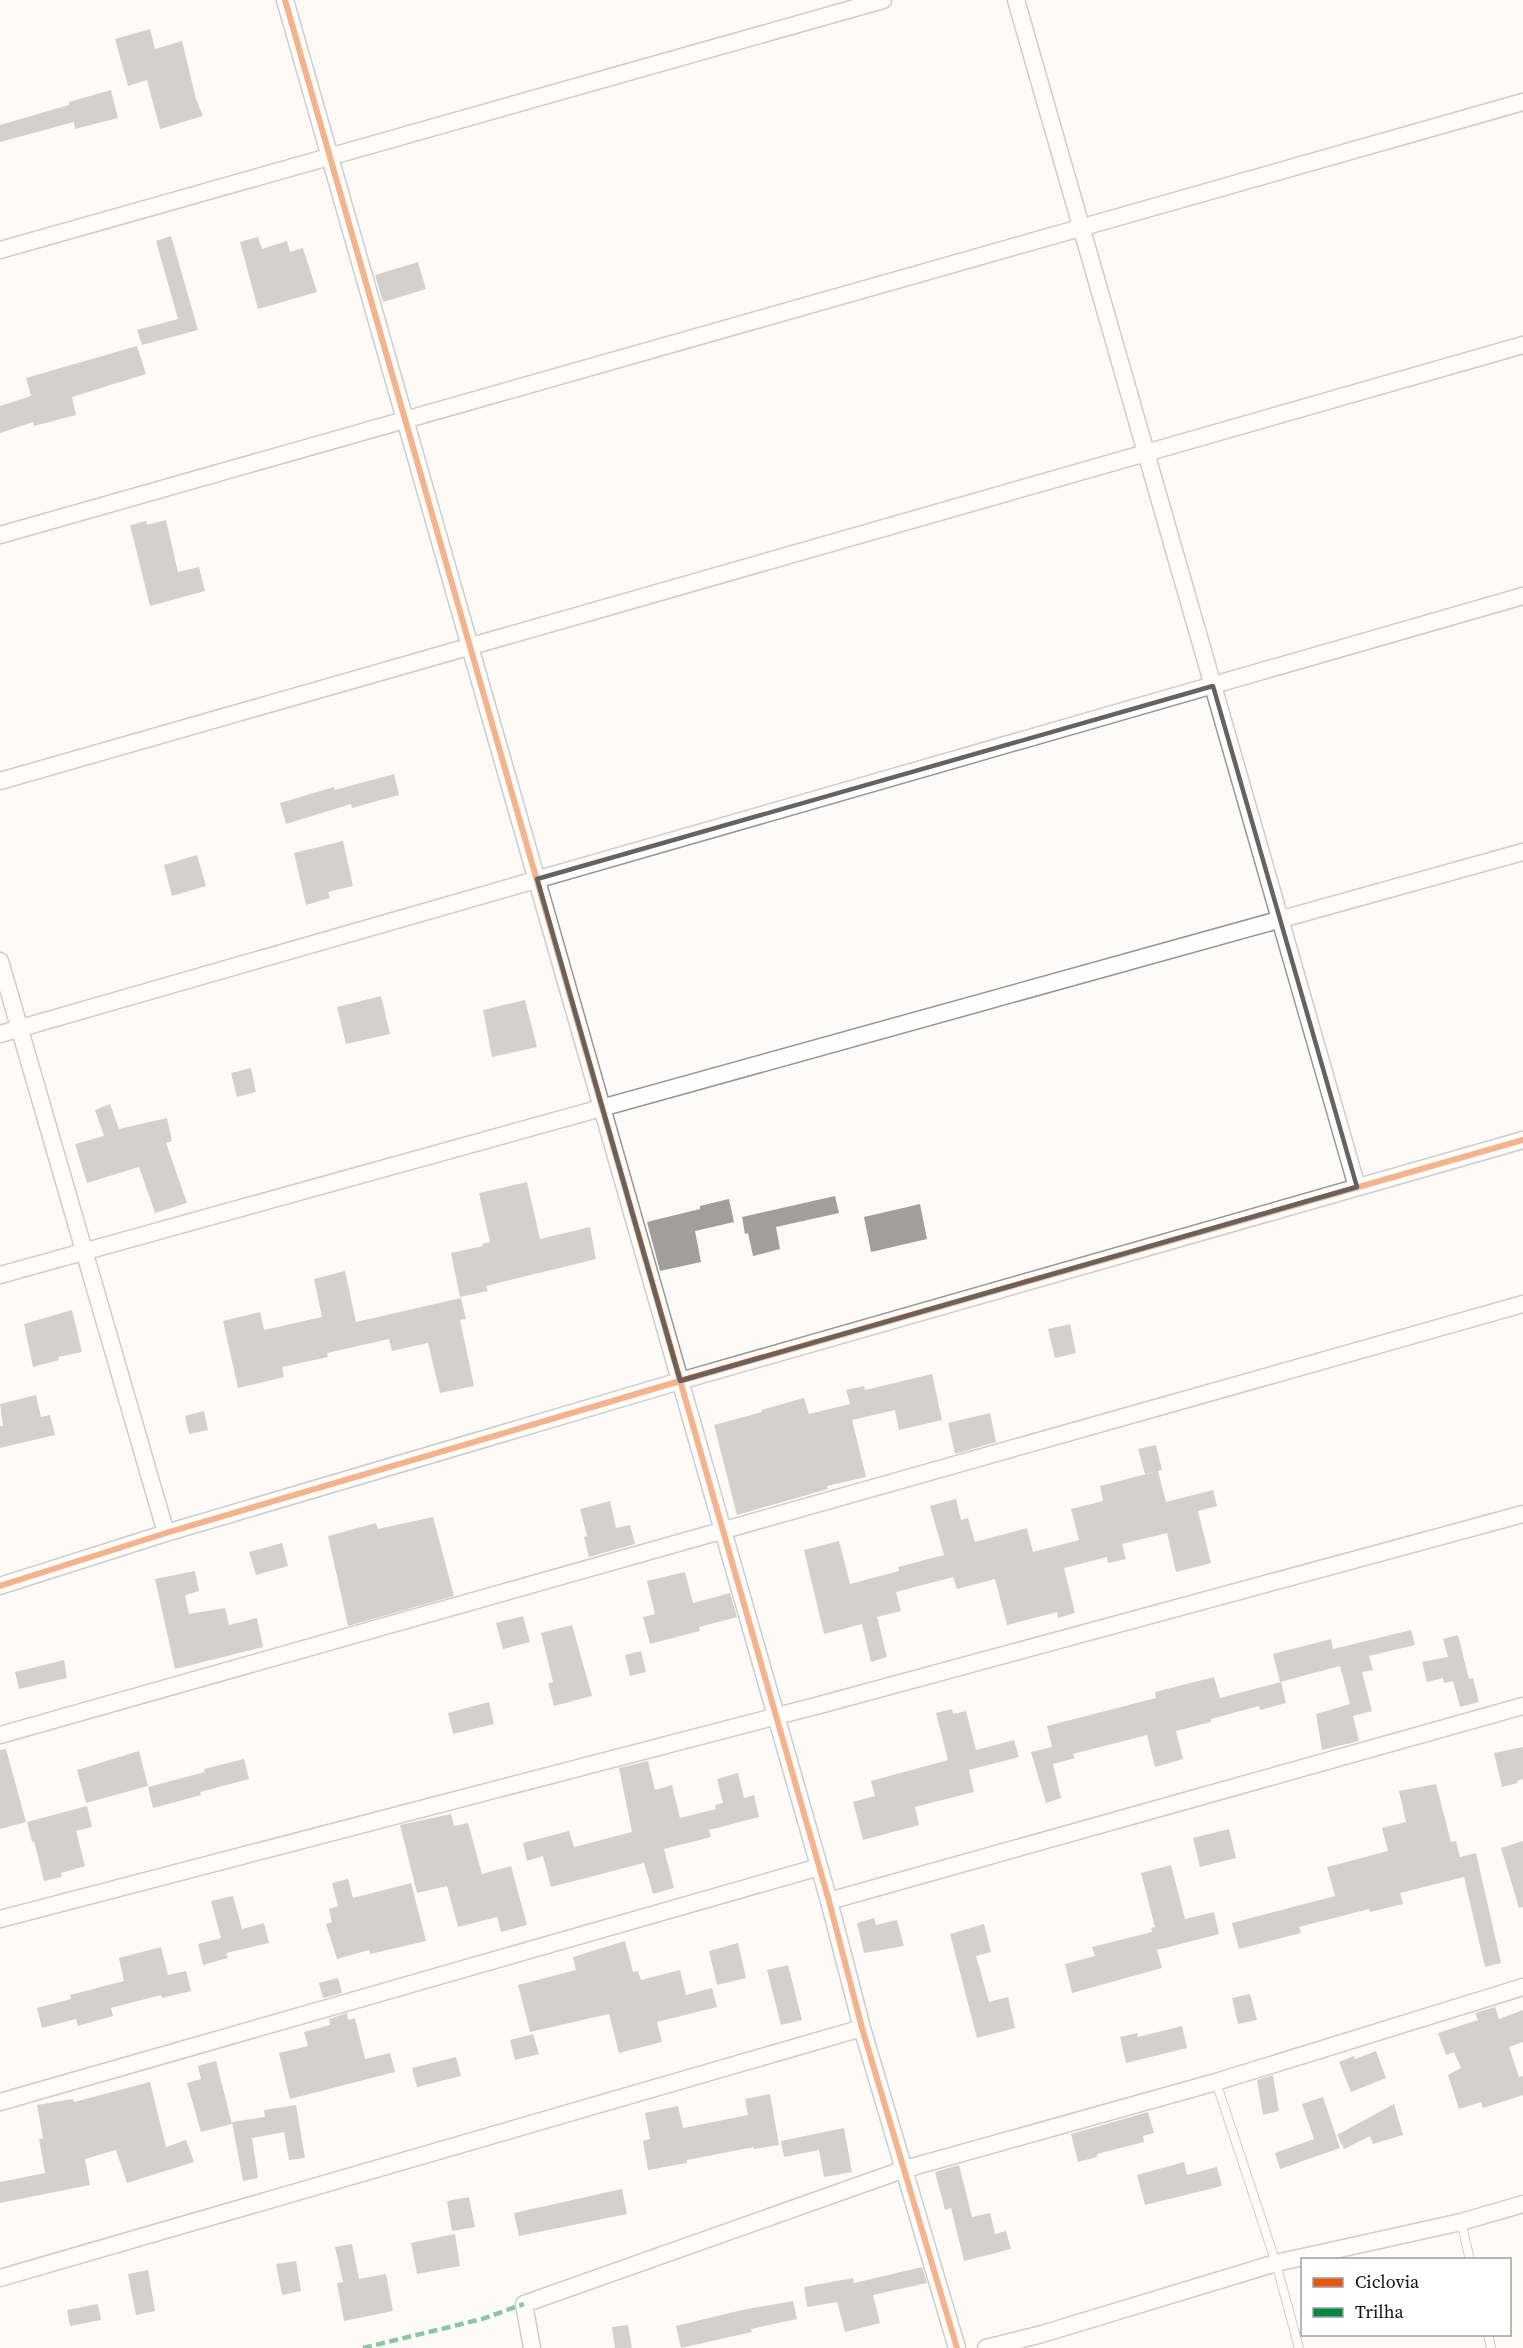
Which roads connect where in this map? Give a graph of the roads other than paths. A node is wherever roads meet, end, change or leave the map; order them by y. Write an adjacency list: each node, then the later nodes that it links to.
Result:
1 (285, 0): 5 (street)
2 (883, 0): 5 (street)
3 (1016, 0): 6 (street)
4 (1523, 102): 6 (street)
5 (330, 156): 7 (street); 9 (street)
6 (1081, 228): 9 (street); 10 (street)
7 (0, 249)
8 (1523, 345): 10 (street)
9 (405, 419): 11 (street); 13 (street)
10 (1146, 453): 13 (street); 14 (street)
11 (0, 535)
12 (1523, 596): 14 (street)
13 (470, 647): 15 (street); 17 (street)
14 (1213, 686): 17 (street); 18 (street)
15 (0, 781)
16 (1523, 852): 18 (street)
17 (537, 879): 20 (street); 22 (street)
18 (1280, 920): 22 (street); 24 (street)
19 (0, 961): 20 (street)
20 (20, 1028): 21 (street); 25 (street)
21 (0, 1034)
22 (602, 1107): 25 (street); 28 (street)
23 (1523, 1140): 24 (street)
24 (1357, 1187): 28 (street)
25 (84, 1251): 26 (street); 31 (street)
26 (0, 1275)
27 (1523, 1304): 30 (street)
28 (680, 1381): 30 (street); 31 (street)
29 (1523, 1514): 34 (street)
30 (723, 1531): 34 (street); 35 (street)
31 (166, 1533): 32 (street)
32 (0, 1586)
33 (1523, 1706): 37 (street)
34 (776, 1717): 36 (street); 38 (street)
35 (0, 1735)
36 (819, 1867): 37 (street); 42 (street)
37 (829, 1901): 40 (street)
38 (0, 1919)
39 (1523, 1987): 41 (street)
40 (862, 2028): 43 (street); 48 (street)
41 (1216, 2082): 43 (street); 47 (lane)
42 (0, 2102)
43 (905, 2169): 49 (street); 50 (street)
44 (1523, 2204): 45 (street)
45 (1461, 2222): 46 (lane); 47 (street)
46 (1470, 2258)
47 (1276, 2263): 51 (street); 52 (lane)
48 (0, 2278)
49 (532, 2348)
50 (957, 2348)
51 (986, 2348)
52 (1299, 2348)

